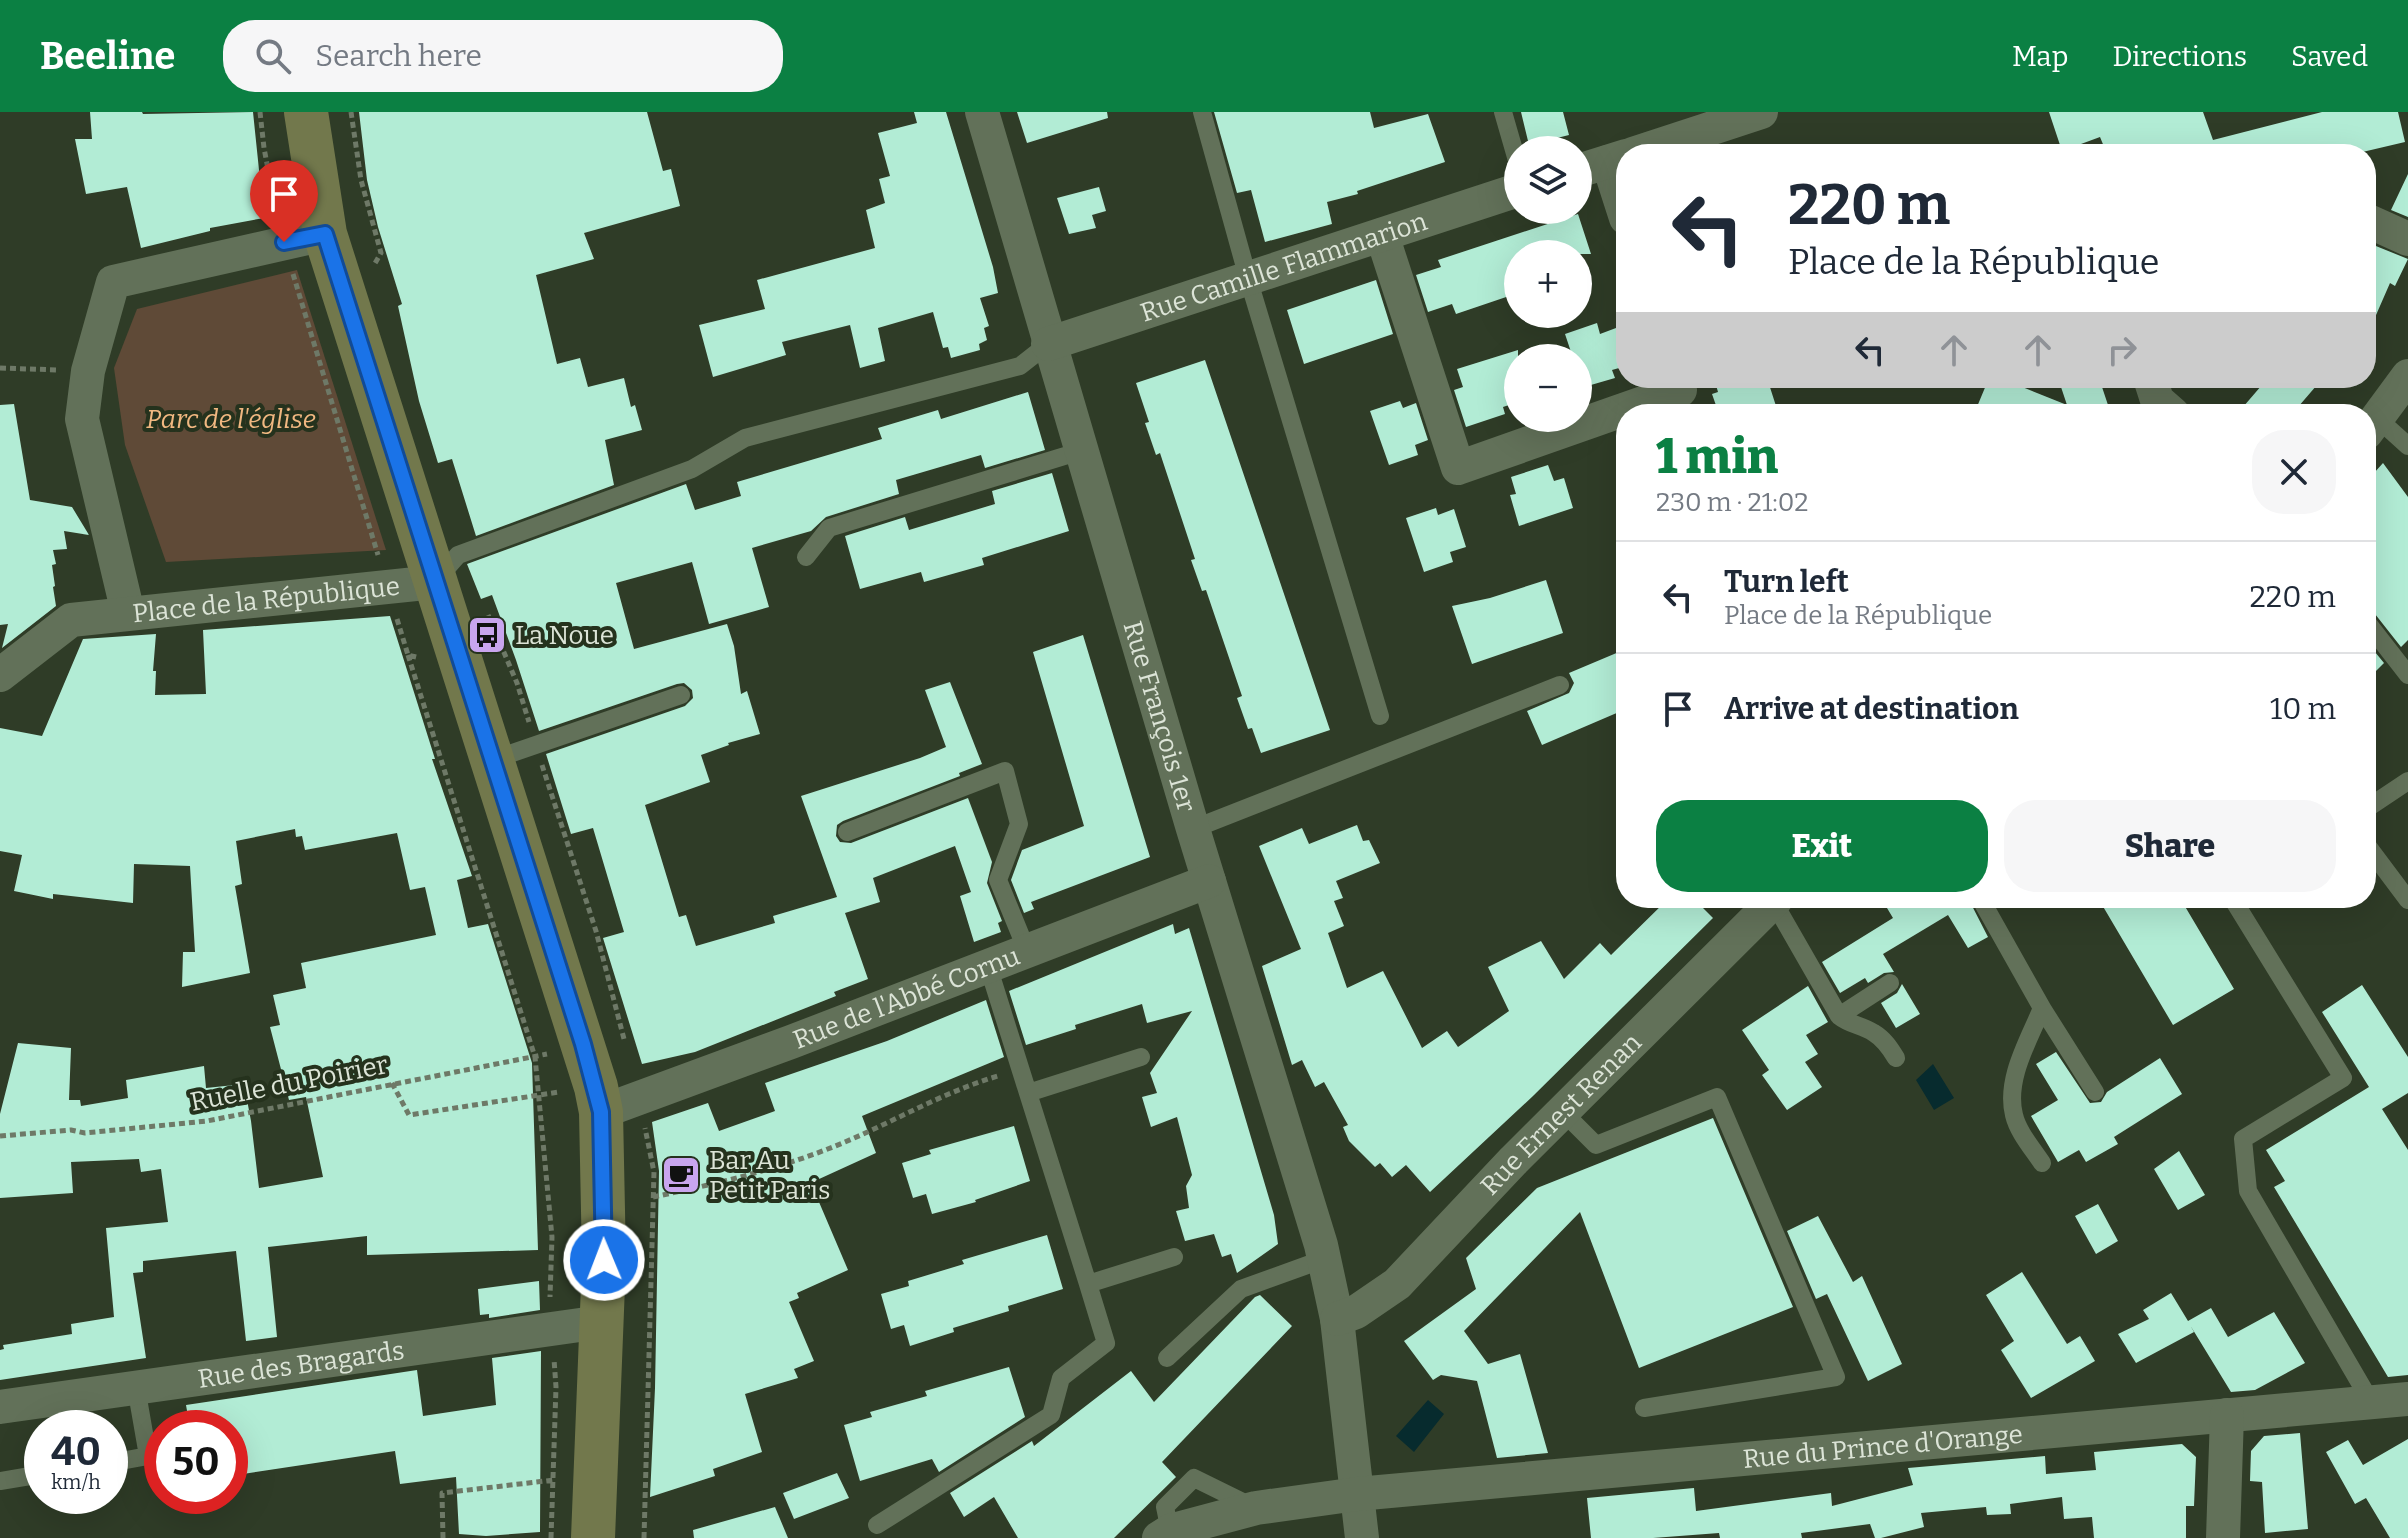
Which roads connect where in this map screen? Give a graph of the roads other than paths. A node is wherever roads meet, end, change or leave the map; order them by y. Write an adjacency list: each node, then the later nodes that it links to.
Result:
1 (306, 112): 10 (main road)
2 (982, 112): 14 (street, Rue François 1er)
3 (1202, 112): 13 (lane)
4 (1503, 112): 6 (lane)
5 (1761, 112): 7 (street)
6 (1510, 136)
7 (1663, 144)
8 (1504, 195): 11 (street, Rue Camille Flammarion)
9 (2376, 225): 12 (street)
10 (325, 234): 24 (main road); 25 (street, Place de la République)
11 (1382, 235): 13 (street, Rue Camille Flammarion); 18 (street)
12 (2408, 239)
13 (1248, 278): 14 (street, Rue Camille Flammarion); 31 (lane)
14 (1048, 344): 22 (street, Rue François 1er); 24 (lane)
15 (2408, 376): 19 (street)
16 (1679, 388): 17 (street)
17 (1640, 404)
18 (1616, 412)
19 (2376, 420)
20 (2376, 427): 21 (lane)
21 (2408, 446)
22 (1081, 451): 23 (lane); 35 (street, Rue François 1er)
23 (806, 557)
24 (435, 582): 25 (street, Place de la République); 32 (main road)
25 (128, 613): 27 (street)
26 (2376, 634): 28 (lane)
27 (0, 675)
28 (2408, 675)
29 (1560, 685): 35 (lane)
30 (681, 695): 32 (lane)
31 (1380, 716)
32 (492, 760): 53 (main road)
33 (2408, 781): 34 (lane)
34 (2376, 802)
35 (1193, 829): 38 (street, Rue François 1er)
36 (847, 832): 44 (lane)
37 (2376, 857): 39 (lane)
38 (1209, 881): 44 (street, Rue de l'Abbé Cornu); 57 (street, Rue François 1er)
39 (2408, 900)
40 (1767, 908): 54 (street, Rue Ernest Renan)
41 (1779, 908): 48 (lane)
42 (1986, 908): 47 (lane)
43 (2238, 908): 64 (lane)
44 (1027, 951): 45 (street, Rue de l'Abbé Cornu)
45 (988, 966): 52 (lane); 53 (street, Rue de l'Abbé Cornu)
46 (1890, 983): 48 (lane)
47 (2042, 1008): 51 (lane); 55 (lane)
48 (1839, 1016): 50 (lane)
49 (1141, 1057): 52 (lane)
50 (1896, 1058)
51 (2095, 1092)
52 (1028, 1093): 58 (lane)
53 (598, 1099): 60 (main road)
54 (1562, 1111): 59 (street, Rue Ernest Renan); 66 (lane)
55 (2042, 1163)
56 (1174, 1257): 58 (lane)
57 (1324, 1259): 59 (street, Rue François 1er); 61 (lane)
58 (1088, 1284): 73 (lane)
59 (1337, 1319): 71 (street, Rue François 1er)
60 (601, 1322): 62 (street, Rue des Bragards); 75 (main road)
61 (1167, 1358)
62 (136, 1387): 65 (street, Rue des Bragards); 68 (lane)
63 (2408, 1399): 64 (street, Rue du Prince d'Orange)
64 (2371, 1402): 67 (street, Rue du Prince d'Orange)
65 (0, 1407)
66 (1644, 1408)
67 (2227, 1415): 71 (street, Rue du Prince d'Orange); 77 (street)
68 (128, 1460)
69 (24, 1477): 70 (lane)
70 (0, 1481)
71 (1357, 1494): 72 (street, Rue du Prince d'Orange); 76 (street)
72 (1256, 1508): 74 (street, Rue du Prince d'Orange); 74 (lane)
73 (877, 1525)
74 (1164, 1534)
75 (593, 1538)
76 (1362, 1538)
77 (2223, 1538)

